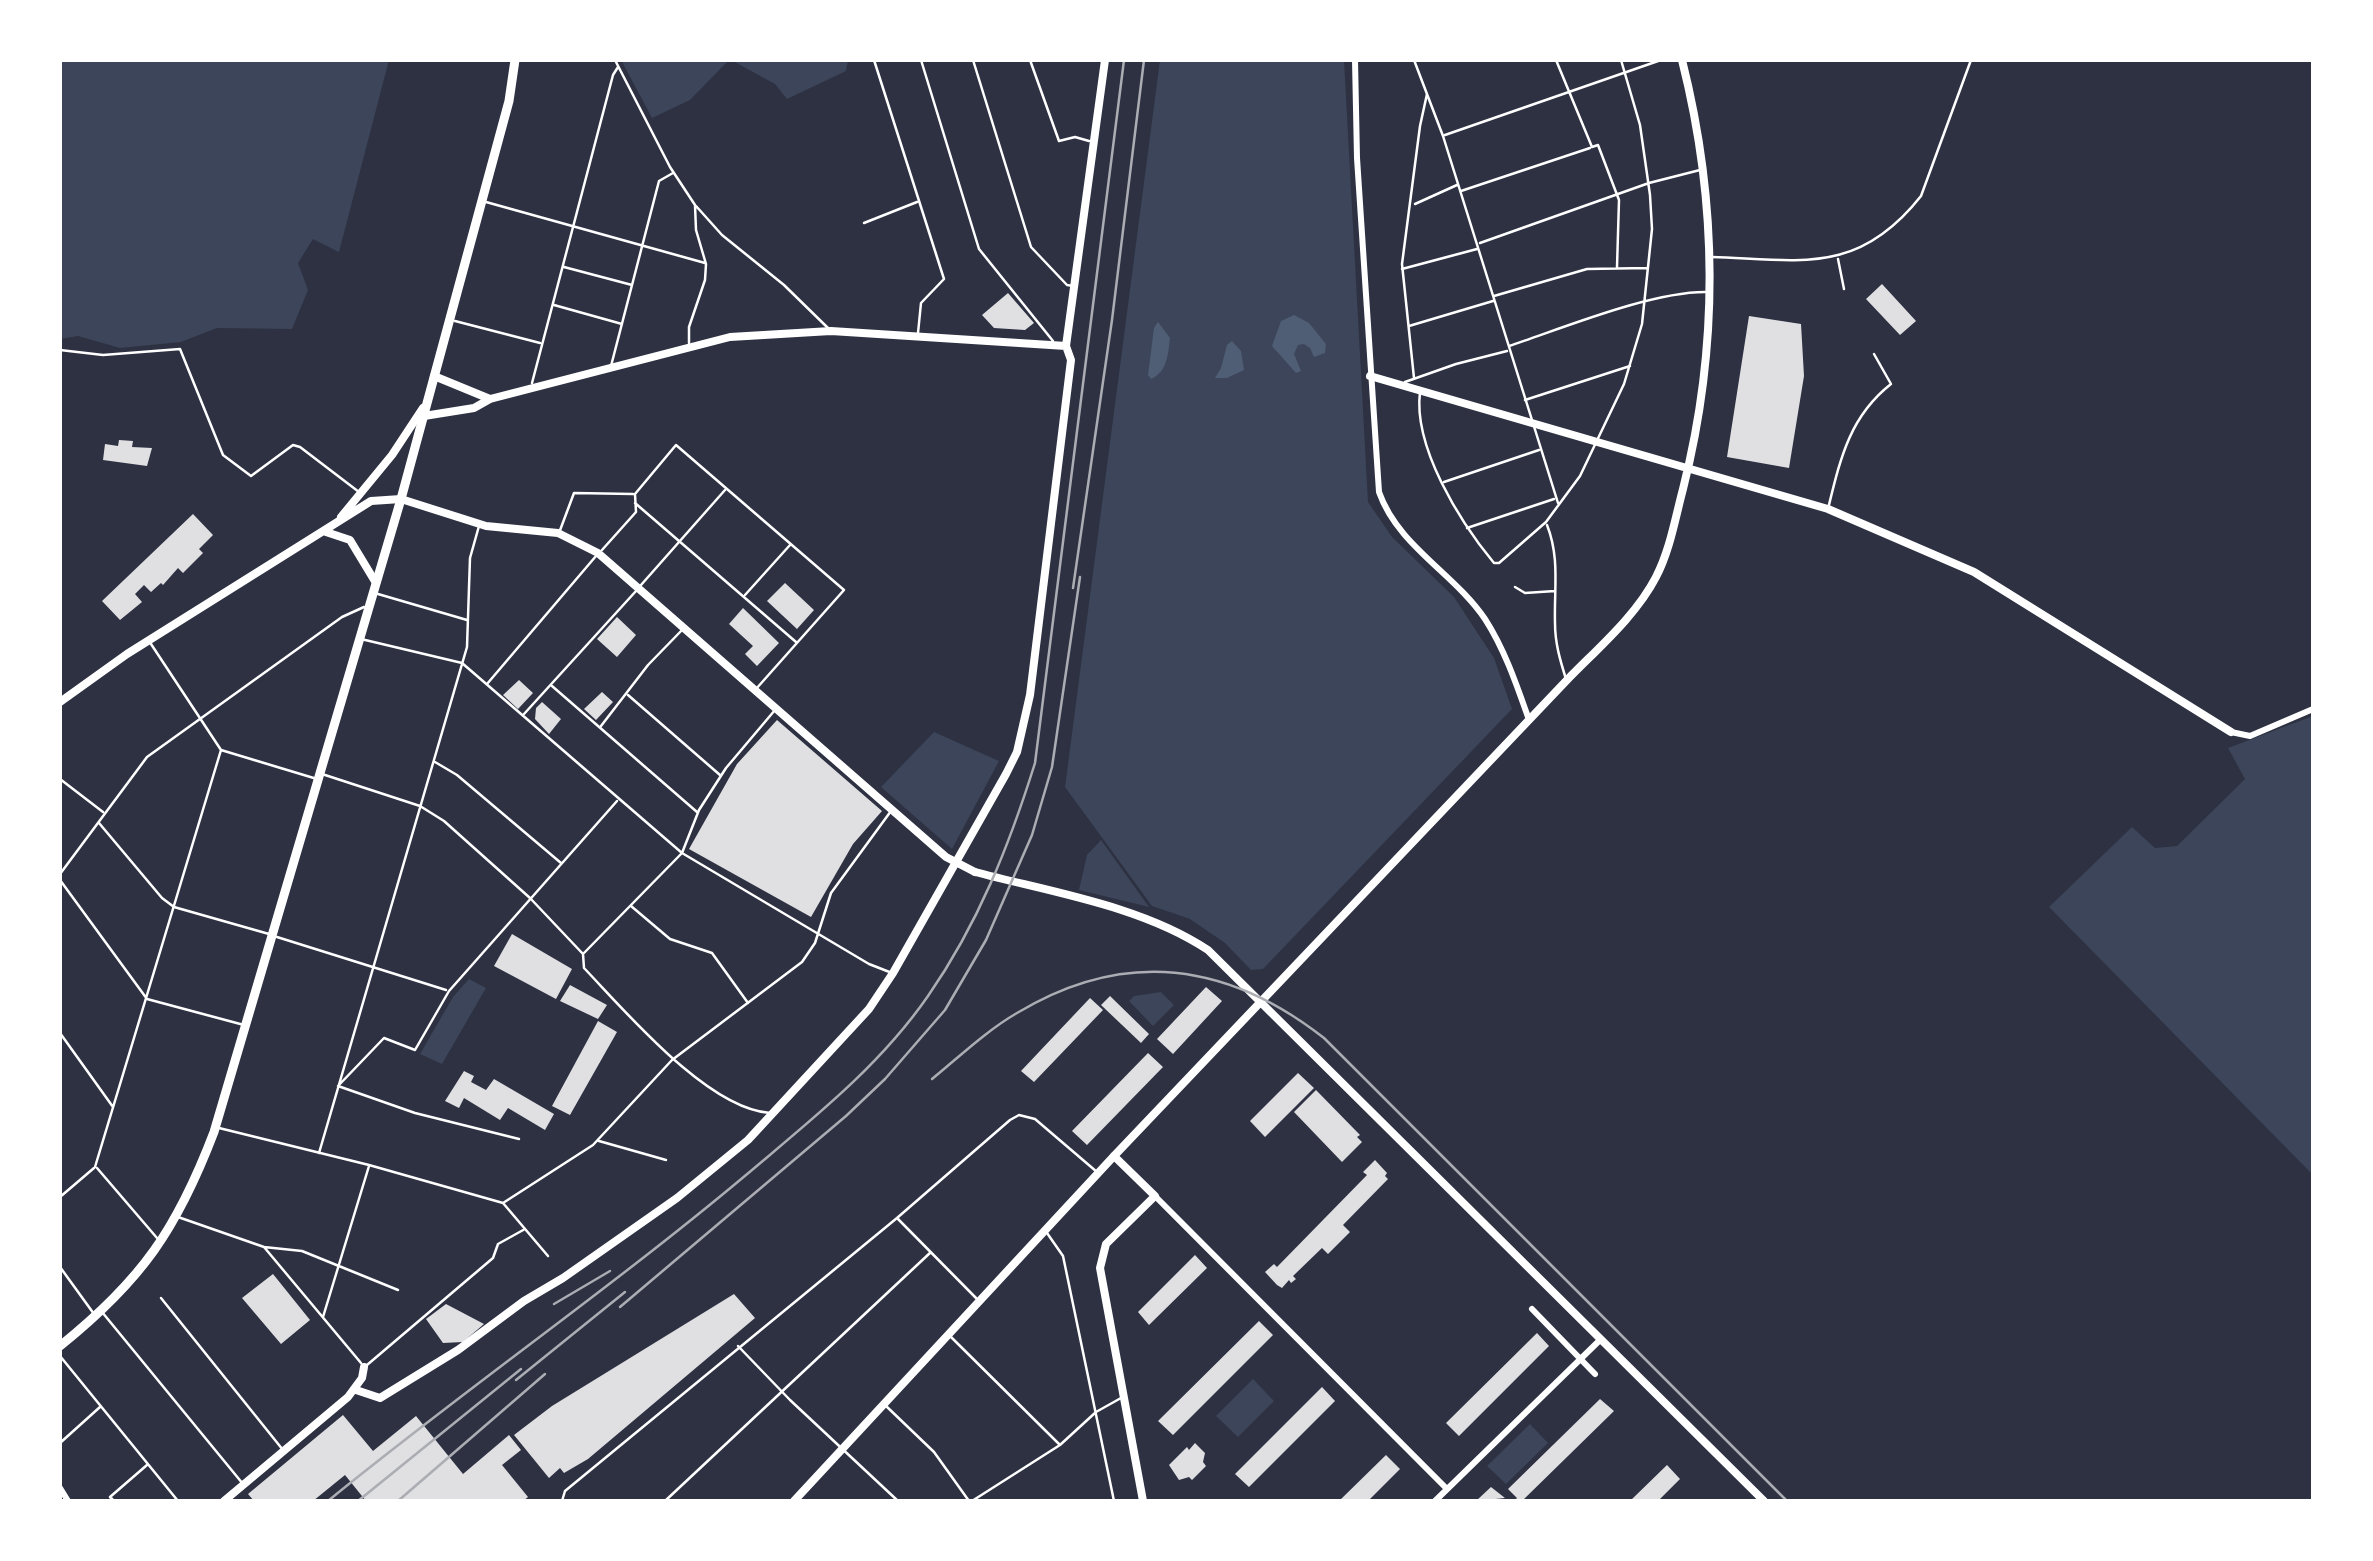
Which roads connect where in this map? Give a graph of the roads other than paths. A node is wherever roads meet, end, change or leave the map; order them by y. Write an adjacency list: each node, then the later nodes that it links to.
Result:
1 (514, 60): 28 (main road)
2 (615, 60): 15 (lane)
3 (874, 60): 29 (lane)
4 (920, 60): 56 (lane)
5 (973, 60): 44 (lane)
6 (1030, 60): 20 (lane)
7 (1104, 60): 20 (street)
8 (1355, 60): 64 (street)
9 (1414, 60): 18 (lane)
10 (1556, 60): 17 (lane)
11 (1621, 60): 16 (lane)
12 (1661, 60): 16 (lane)
13 (1682, 60): 22 (street)
14 (1971, 60): 36 (lane)
15 (618, 67): 23 (lane); 33 (lane)
16 (1626, 73): 17 (lane); 24 (lane)
17 (1568, 92): 19 (lane); 21 (lane)
18 (1427, 93): 19 (lane); 31 (lane)
19 (1443, 136): 25 (lane)
20 (1095, 142): 44 (street)
21 (1592, 147): 26 (lane); 27 (lane)
22 (1702, 170): 24 (lane); 37 (street)
23 (674, 173): 30 (lane); 34 (lane)
24 (1649, 183): 27 (lane); 41 (lane)
25 (1459, 185): 26 (lane); 31 (lane)
26 (1461, 191): 35 (lane)
27 (1616, 194): 35 (lane); 40 (lane)
28 (482, 201): 33 (lane); 50 (main road)
29 (918, 201): 32 (lane); 54 (lane)
30 (695, 205): 38 (lane); 53 (lane)
31 (1412, 206): 42 (lane)
32 (864, 222)
33 (573, 226): 34 (lane); 39 (lane)
34 (642, 246): 38 (lane); 43 (lane)
35 (1478, 246): 42 (lane); 47 (lane)
36 (1838, 257): 37 (lane); 45 (lane)
37 (1712, 258): 46 (street)
38 (706, 264): 57 (lane)
39 (562, 266): 43 (lane); 49 (lane)
40 (1617, 267): 41 (lane); 47 (lane)
41 (1647, 268): 48 (lane)
42 (1402, 269): 52 (lane)
43 (632, 286): 51 (lane)
44 (1074, 287): 56 (street)
45 (1844, 289)
46 (1712, 292): 48 (lane); 76 (street)
47 (1494, 298): 52 (lane); 58 (lane)
48 (1645, 303): 58 (lane); 61 (lane)
49 (552, 305): 51 (lane); 55 (lane)
50 (449, 319): 55 (lane); 63 (main road)
51 (622, 324): 62 (lane)
52 (1406, 327): 65 (lane)
53 (831, 331): 54 (street); 57 (street)
54 (918, 336): 56 (street)
55 (542, 344): 67 (lane)
56 (1062, 346): 132 (street)
57 (690, 347): 62 (street)
58 (1508, 349): 65 (lane); 71 (lane)
59 (60, 350): 79 (lane)
60 (1874, 354): 85 (lane)
61 (1631, 366): 71 (lane); 74 (lane)
62 (610, 368): 67 (street)
63 (434, 376): 69 (street); 70 (main road)
64 (1370, 376): 66 (street); 117 (street)
65 (1414, 378): 66 (lane)
66 (1398, 384): 68 (street)
67 (530, 388): 69 (street)
68 (1420, 391): 73 (street); 77 (lane)
69 (490, 399): 72 (street)
70 (428, 400): 72 (main road); 79 (street)
71 (1525, 400): 73 (lane)
72 (424, 416): 82 (main road)
73 (1533, 424): 74 (street); 75 (lane)
74 (1598, 444): 76 (street); 84 (lane)
75 (1541, 450): 77 (lane); 81 (lane)
76 (1688, 470): 85 (street); 107 (street)
77 (1444, 482): 89 (lane)
78 (726, 488): 80 (lane); 92 (lane); 93 (lane)
79 (361, 494): 88 (street)
80 (635, 494): 83 (lane); 91 (lane)
81 (1556, 498): 84 (lane); 89 (lane)
82 (401, 499): 87 (street); 88 (street); 96 (main road)
83 (635, 503): 92 (lane); 94 (lane)
84 (1558, 505): 86 (lane)
85 (1828, 510): 119 (street)
86 (1546, 522): 89 (lane); 98 (lane)
87 (480, 524): 91 (street); 101 (lane)
88 (334, 525): 90 (street)
89 (1466, 528)
90 (323, 531): 96 (street); 104 (street)
91 (558, 533): 94 (street)
92 (680, 542): 97 (lane); 99 (lane)
93 (790, 544): 99 (lane); 105 (lane)
94 (598, 553): 97 (street); 108 (lane)
95 (1516, 587): 98 (lane)
96 (375, 588): 100 (main road); 101 (lane)
97 (638, 588): 102 (street); 109 (lane)
98 (1557, 591): 107 (lane)
99 (744, 597): 105 (lane)
100 (370, 605): 103 (main road); 116 (lane)
101 (468, 620): 106 (lane)
102 (684, 628): 110 (street); 111 (lane)
103 (360, 639): 106 (lane); 122 (main road)
104 (149, 641): 112 (street); 116 (lane)
105 (797, 643): 110 (lane)
106 (462, 663): 108 (lane); 121 (lane)
107 (1567, 680): 117 (street)
108 (487, 684): 115 (lane)
109 (551, 685): 115 (lane); 118 (lane)
110 (755, 690): 113 (street)
111 (627, 694): 118 (lane); 123 (lane)
112 (60, 702)
113 (776, 708): 123 (lane); 127 (street)
114 (2313, 709): 119 (street)
115 (523, 716): 125 (lane)
116 (200, 719): 120 (lane); 129 (lane)
117 (1529, 720): 145 (street)
118 (600, 728): 128 (lane)
119 (2231, 732)
120 (221, 750): 122 (lane); 137 (lane)
121 (434, 761): 126 (lane); 133 (lane)
122 (319, 776): 126 (lane); 139 (main road)
123 (721, 776): 128 (lane)
124 (60, 779): 129 (lane)
125 (618, 800): 131 (lane); 133 (lane)
126 (420, 806): 135 (lane); 141 (lane)
127 (892, 810): 132 (street); 138 (lane)
128 (698, 812): 131 (lane)
129 (104, 813): 130 (lane)
130 (98, 822): 134 (lane); 137 (lane)
131 (682, 852): 136 (lane); 138 (lane)
132 (955, 863): 142 (street); 145 (street)
133 (561, 864): 135 (lane)
134 (60, 877): 144 (lane)
135 (530, 898): 140 (lane); 143 (lane)
136 (630, 905): 140 (lane); 146 (lane)
137 (174, 907): 139 (lane); 144 (lane)
138 (818, 933): 142 (lane); 146 (lane)
139 (272, 935): 141 (lane); 147 (main road)
140 (582, 954): 149 (lane)
141 (374, 966): 143 (lane); 150 (lane)
142 (893, 973): 152 (street)
143 (449, 991): 150 (lane)
144 (147, 998): 147 (lane); 151 (lane)
145 (1262, 1002): 157 (street); 182 (street)
146 (749, 1004): 149 (lane)
147 (246, 1026): 153 (main road)
148 (60, 1033): 151 (lane)
149 (672, 1060): 152 (lane); 155 (lane)
150 (338, 1086): 154 (lane); 156 (lane)
151 (114, 1108): 160 (lane)
152 (772, 1113): 189 (street)
153 (216, 1126): 156 (lane); 165 (main road)
154 (519, 1139)
155 (598, 1140): 158 (lane); 164 (lane)
156 (319, 1153): 159 (lane)
157 (1114, 1156): 161 (street); 162 (street)
158 (666, 1160)
159 (369, 1165): 164 (lane); 173 (lane)
160 (96, 1167): 163 (lane); 169 (lane)
161 (1098, 1173): 166 (lane); 168 (street)
162 (1155, 1196): 191 (street); 202 (street)
163 (60, 1198)
164 (504, 1204): 167 (lane)
165 (177, 1216): 169 (main road); 170 (lane)
166 (897, 1218): 171 (lane); 184 (lane)
167 (525, 1229): 172 (lane); 187 (lane)
168 (1045, 1230): 177 (street); 194 (lane)
169 (161, 1243): 179 (main road)
170 (264, 1247): 173 (lane); 180 (lane)
171 (931, 1252): 177 (lane); 190 (lane)
172 (548, 1256)
173 (339, 1264): 175 (lane); 180 (lane)
174 (60, 1266): 179 (lane)
175 (398, 1290)
176 (160, 1298): 198 (lane)
177 (979, 1302): 181 (street)
178 (1532, 1309): 186 (street)
179 (97, 1313): 183 (main road); 200 (lane)
180 (323, 1318): 187 (lane)
181 (948, 1334): 192 (street); 196 (lane)
182 (1601, 1338): 186 (street); 215 (street)
183 (60, 1346)
184 (738, 1346): 190 (lane); 207 (lane)
185 (60, 1356): 193 (lane)
186 (1580, 1358): 188 (street); 202 (street)
187 (364, 1367): 189 (street)
188 (1595, 1374)
189 (356, 1390): 198 (street)
190 (782, 1392): 197 (lane); 208 (lane)
191 (1123, 1398): 194 (lane); 213 (street)
192 (884, 1404): 197 (street); 211 (lane)
193 (101, 1406): 195 (lane); 199 (lane)
194 (1096, 1412): 196 (lane); 212 (lane)
195 (60, 1442)
196 (1060, 1445): 211 (lane)
197 (842, 1449): 209 (street); 210 (lane)
198 (284, 1451): 200 (street)
199 (148, 1464): 204 (lane); 205 (lane)
200 (244, 1485): 206 (street)
201 (60, 1488): 203 (street)
202 (1447, 1489): 214 (street)
203 (68, 1501)
204 (114, 1501)
205 (178, 1501)
206 (224, 1501)
207 (562, 1501)
208 (664, 1501)
209 (794, 1501)
210 (898, 1501)
211 (971, 1501)
212 (1114, 1501)
213 (1143, 1501)
214 (1434, 1501)
215 (1764, 1501)

